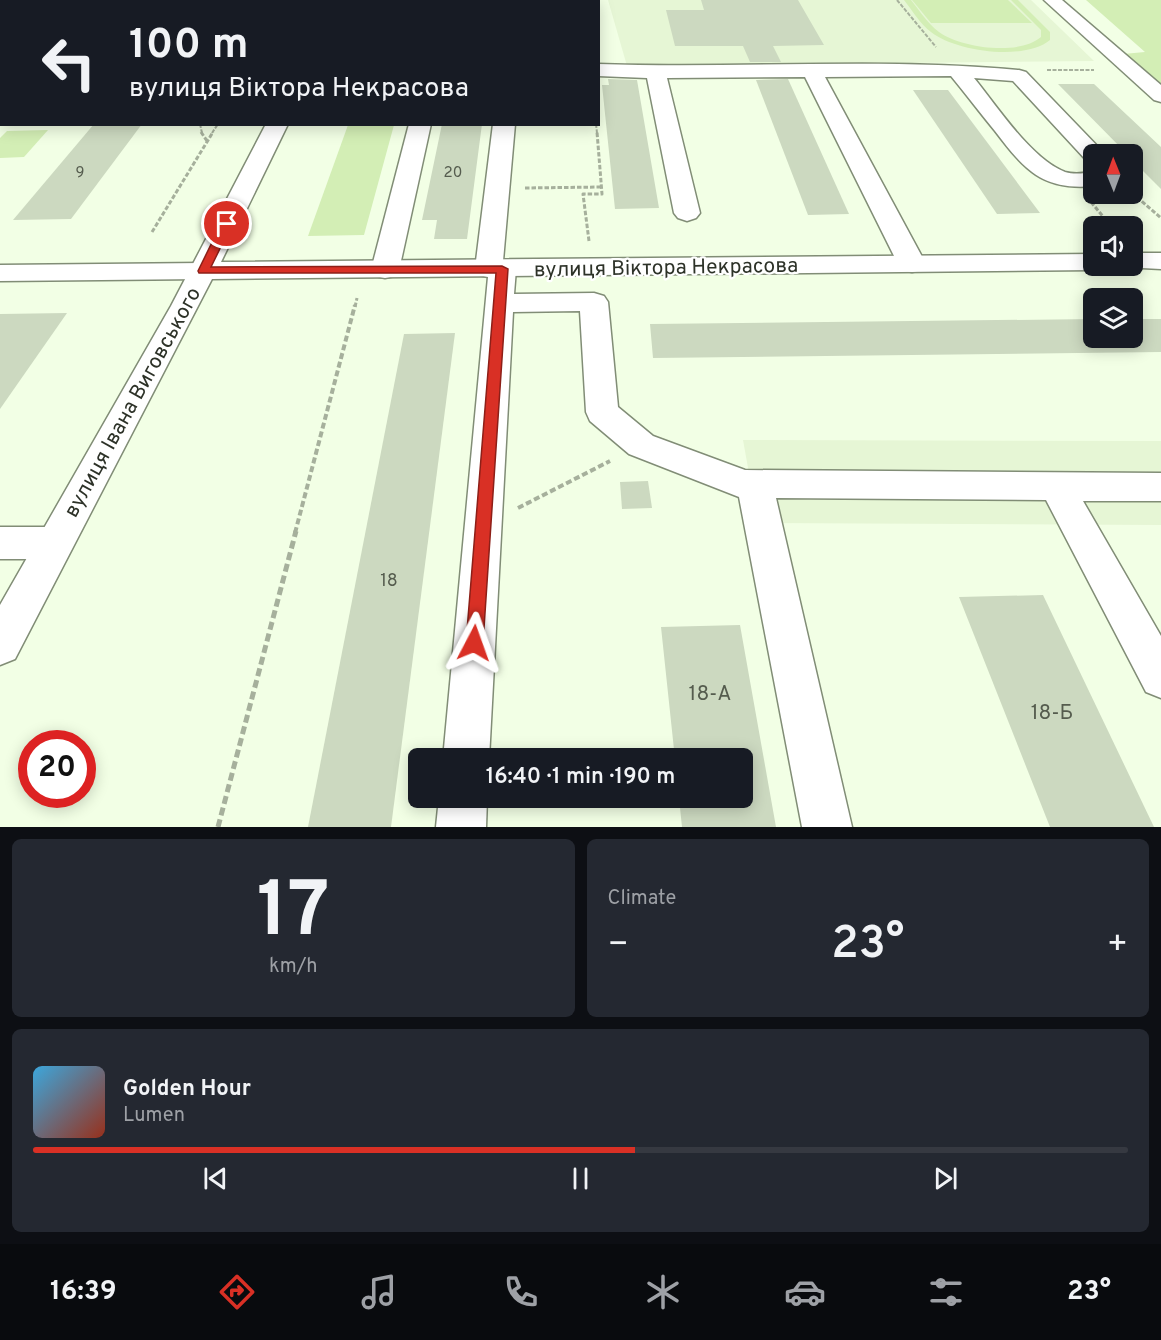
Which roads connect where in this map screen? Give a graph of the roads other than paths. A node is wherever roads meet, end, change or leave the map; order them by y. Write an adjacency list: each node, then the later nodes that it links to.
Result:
1 (1052, 0): 6 (main road)
2 (600, 70): 5 (main road)
3 (957, 70): 4 (main road); 10 (main road); 11 (main road)
4 (812, 71): 5 (main road); 16 (main road)
5 (656, 72): 12 (main road)
6 (1161, 96)
7 (276, 126): 18 (main road, вулиця Івана Виговського)
8 (420, 126): 17 (main road)
9 (504, 126): 20 (main road)
10 (1084, 144)
11 (1083, 180)
12 (687, 213)
13 (1143, 261): 14 (main road)
14 (1161, 261)
15 (1083, 262): 16 (main road, вулиця Віктора Некрасова)
16 (912, 264): 20 (main road, вулиця Віктора Некрасова)
17 (385, 270): 18 (main road, вулиця Віктора Некрасова); 20 (main road, вулиця Віктора Некрасова)
18 (203, 271): 19 (main road, вулиця Віктора Некрасова); 25 (main road, вулиця Івана Виговського)
19 (0, 273)
20 (497, 280): 22 (main road); 28 (main road)
21 (1056, 485): 22 (main road); 23 (main road); 27 (main road)
22 (755, 486): 31 (main road)
23 (1161, 487)
24 (0, 543): 25 (main road)
25 (55, 543): 26 (main road, вулиця Івана Виговського)
26 (0, 645)
27 (1161, 677)
28 (467, 748)
29 (462, 808): 30 (main road)
30 (461, 827)
31 (827, 827)

